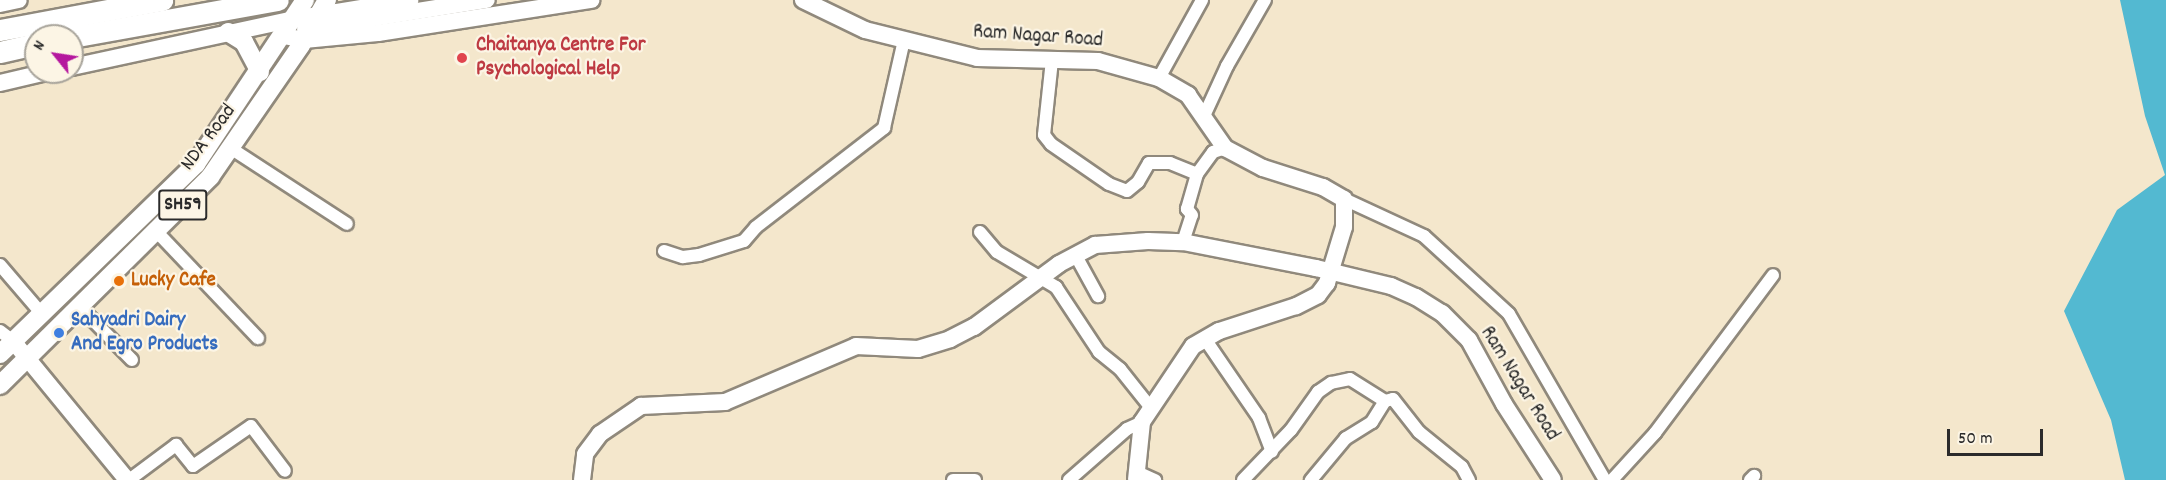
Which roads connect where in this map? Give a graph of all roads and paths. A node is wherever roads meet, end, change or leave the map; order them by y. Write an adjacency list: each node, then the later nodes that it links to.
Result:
1 (19, 0): 11 (street)
2 (162, 0): 14 (highway)
3 (278, 0): 16 (highway)
4 (305, 0): 13 (main road, NDA Road / SH59)
5 (410, 0): 12 (street)
6 (487, 0): 12 (street)
7 (591, 0): 12 (street)
8 (803, 0): 17 (street, Ram Nagar Road)
9 (1202, 0): 24 (street)
10 (1265, 0): 26 (street)
11 (0, 4)
12 (315, 21): 13 (street); 28 (main road, NDA Road / SH59)
13 (289, 27): 15 (street); 22 (main road, NDA Road / SH59)
14 (6, 29)
15 (228, 32): 21 (street); 22 (main road)
16 (84, 35)
17 (904, 40): 20 (street, Ram Nagar Road); 35 (street)
18 (24, 46): 19 (highway)
19 (0, 52)
20 (1052, 60): 24 (street, Ram Nagar Road); 29 (street)
21 (84, 63)
22 (260, 72): 43 (main road, NDA Road / SH59)
23 (24, 77): 25 (street)
24 (1159, 78): 26 (street, Ram Nagar Road)
25 (0, 83)
26 (1204, 116): 27 (street, Ram Nagar Road)
27 (1225, 148): 29 (street); 30 (street, Ram Nagar Road)
28 (232, 149): 31 (street); 32 (main road, NDA Road / SH59)
29 (1197, 174): 34 (street)
30 (1344, 200): 38 (street); 65 (street)
31 (346, 224)
32 (156, 231): 42 (main road, NDA Road / SH59); 44 (street)
33 (980, 232): 40 (street)
34 (1183, 242): 36 (street, Ram Nagar Road); 38 (street, Ram Nagar Road)
35 (664, 251)
36 (1076, 256): 40 (street, Ram Nagar Road); 41 (street)
37 (0, 265): 43 (street)
38 (1332, 273): 45 (street); 64 (street, Ram Nagar Road)
39 (1773, 275): 66 (street)
40 (1039, 279): 51 (street); 56 (street, Ram Nagar Road)
41 (1098, 296)
42 (78, 305): 47 (main road, NDA Road / SH59); 48 (street)
43 (42, 314): 46 (main road, SH59)
44 (258, 338)
45 (1205, 339): 51 (street); 52 (street)
46 (4, 342): 47 (street)
47 (26, 356): 49 (main road, NDA Road / SH59); 55 (street)
48 (132, 360)
49 (0, 385)
50 (1385, 401): 52 (street); 62 (street); 63 (street)
51 (1147, 415): 54 (street); 59 (street)
52 (1272, 452): 61 (street)
53 (285, 471): 55 (street)
54 (1137, 476): 60 (street)
55 (128, 480)
56 (582, 480)
57 (953, 480): 58 (street)
58 (975, 480)
59 (1069, 480)
60 (1155, 480)
61 (1243, 480)
62 (1311, 480)
63 (1469, 480)
64 (1552, 480)
65 (1605, 480)
66 (1612, 480)

